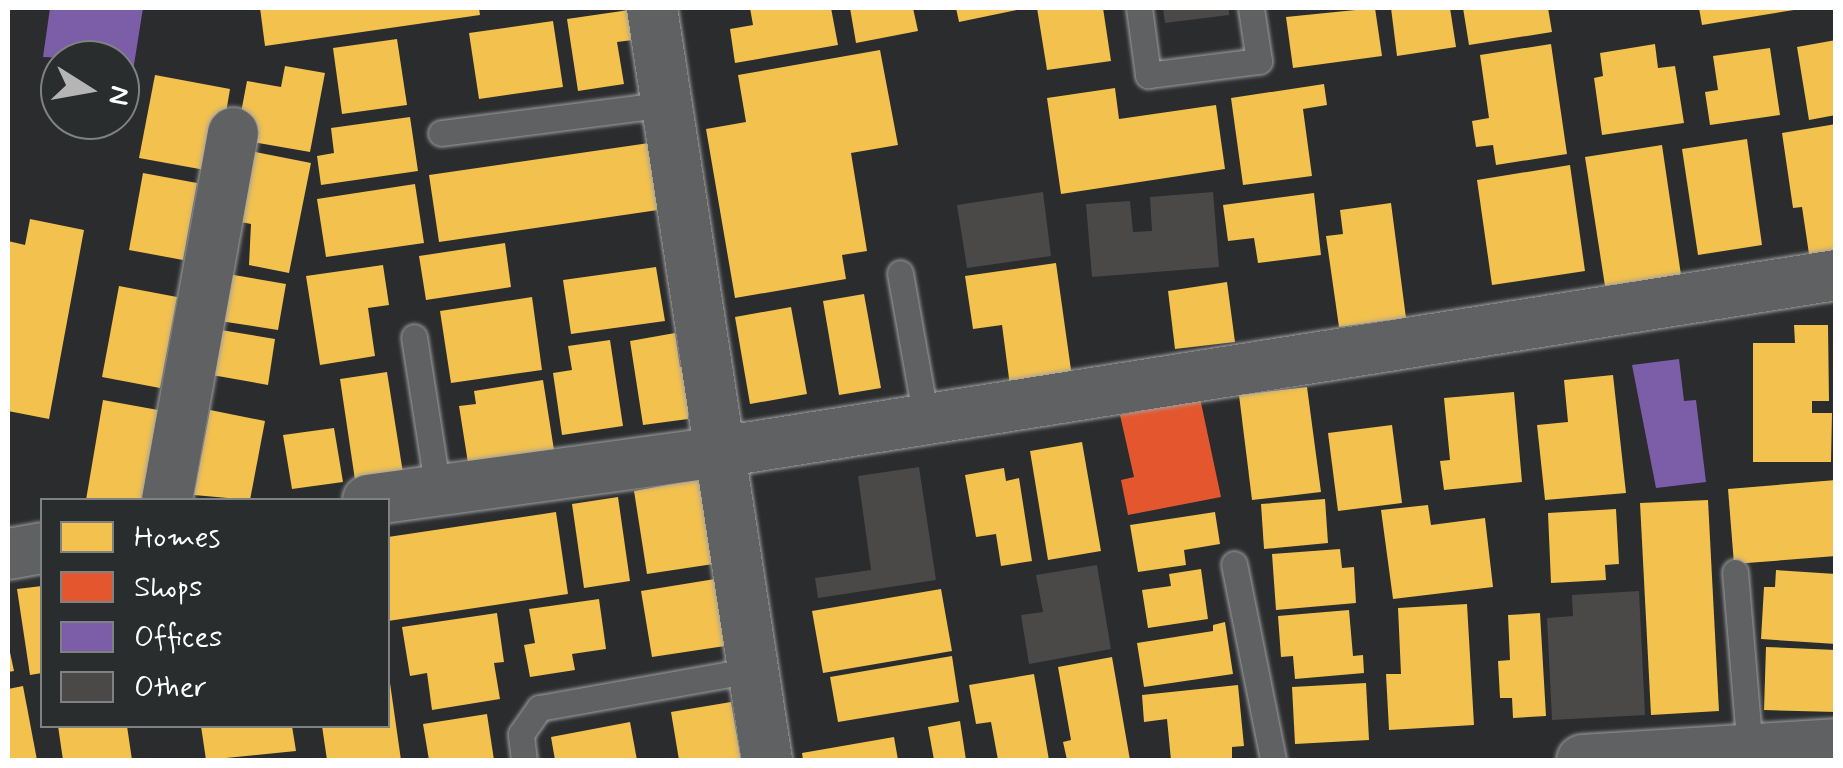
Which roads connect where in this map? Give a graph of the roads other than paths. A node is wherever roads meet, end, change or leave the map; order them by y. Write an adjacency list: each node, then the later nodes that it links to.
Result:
1 (652, 8): 4 (street)
2 (1139, 8): 3 (lane)
3 (1251, 8)
4 (666, 104): 5 (lane); 11 (street)
5 (441, 132)
6 (233, 133): 13 (street)
7 (900, 272): 10 (lane)
8 (1836, 275): 10 (street)
9 (414, 337): 12 (lane)
10 (926, 419): 11 (street)
11 (720, 452): 12 (street); 19 (street)
12 (438, 491): 14 (street)
13 (168, 498)
14 (384, 498)
15 (40, 548): 16 (street)
16 (8, 554)
17 (1234, 564): 24 (lane)
18 (1735, 572): 21 (lane)
19 (753, 670): 22 (lane); 23 (street)
20 (1836, 744): 21 (street)
21 (1750, 749): 25 (street)
22 (524, 760)
23 (767, 760)
24 (1274, 760)
25 (1582, 760)

